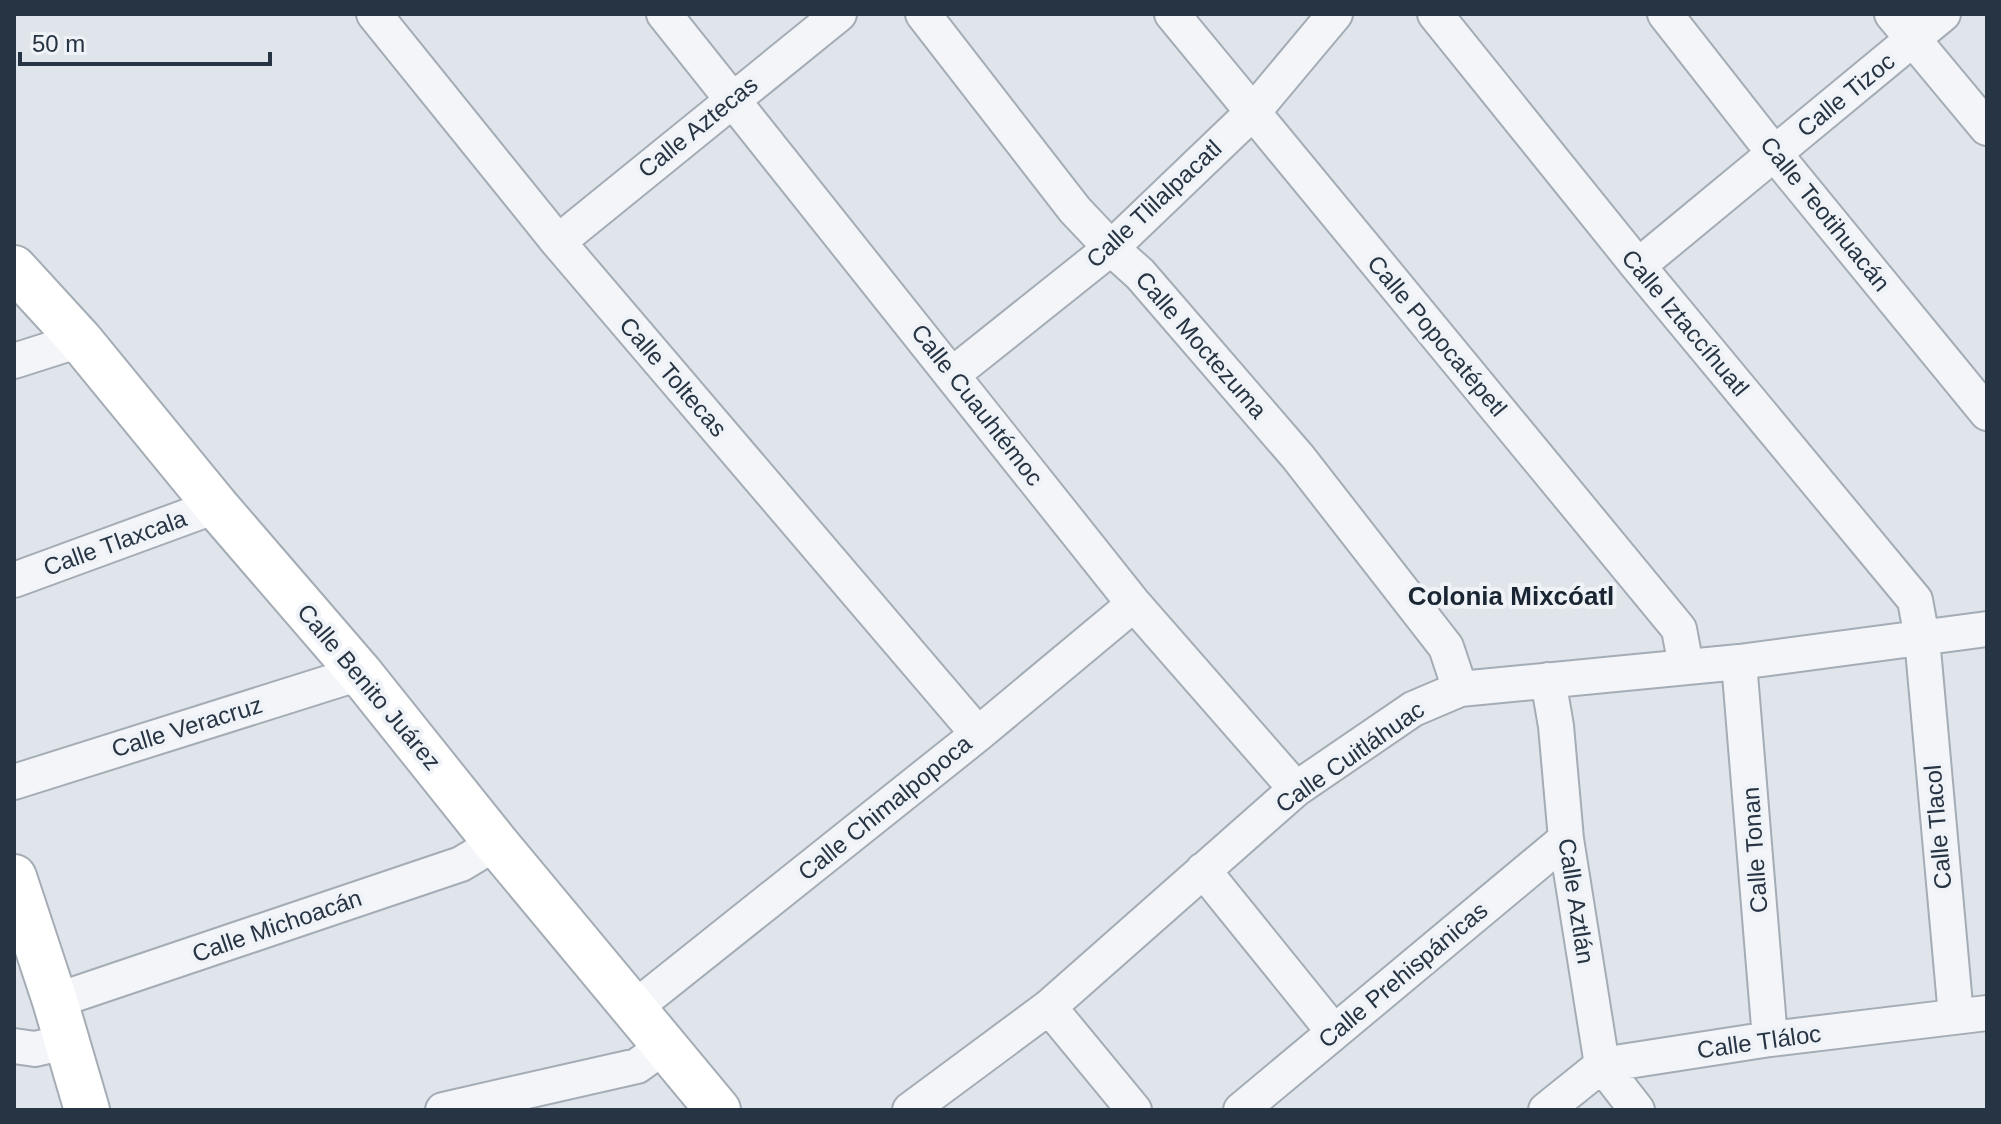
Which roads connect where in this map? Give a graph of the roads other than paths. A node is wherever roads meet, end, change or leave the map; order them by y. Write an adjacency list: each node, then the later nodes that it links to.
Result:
1 (374, 14): 16 (street, Calle Toltecas)
2 (664, 14): 12 (street, Calle Cuauhtémoc)
3 (839, 14): 12 (street, Calle Aztecas)
4 (923, 14): 17 (street, Calle Moctezuma)
5 (1172, 14): 13 (street, Calle Popocatépetl)
6 (1335, 14): 13 (street, Calle Tlilalpacatl)
7 (1435, 14): 18 (street, Calle Iztaccíhuatl)
8 (1665, 14): 15 (street, Calle Teotihuacán)
9 (1892, 14): 11 (street)
10 (1943, 14): 11 (street, Calle Tizoc)
11 (1914, 40): 14 (street); 15 (street, Calle Tizoc)
12 (732, 98): 16 (street, Calle Aztecas); 22 (street, Calle Cuauhtémoc)
13 (1253, 112): 17 (street, Calle Tlilalpacatl); 30 (street, Calle Popocatépetl)
14 (1987, 128)
15 (1774, 153): 18 (street, Calle Tizoc); 23 (street, Calle Teotihuacán)
16 (558, 242): 34 (street, Calle Toltecas)
17 (1111, 248): 22 (street, Calle Tlilalpacatl); 33 (street, Calle Moctezuma)
18 (1638, 266): 28 (street, Calle Iztaccíhuatl)
19 (14, 268): 20 (street, Calle Benito Juárez)
20 (80, 340): 21 (street); 24 (street, Calle Benito Juárez)
21 (14, 361)
22 (953, 374): 26 (street, Calle Cuauhtémoc)
23 (1987, 413)
24 (216, 506): 25 (street, Calle Tlaxcala); 31 (street, Calle Benito Juárez)
25 (14, 580)
26 (1134, 604): 34 (street, Calle Chimalpopoca); 36 (street, Calle Cuauhtémoc)
27 (1987, 629): 28 (street, Calle Cuitláhuac)
28 (1922, 638): 29 (street, Calle Cuitláhuac); 43 (street, Calle Tlacol)
29 (1739, 662): 30 (street, Calle Cuitláhuac); 46 (street, Calle Tonan)
30 (1686, 666): 32 (street, Calle Cuitláhuac)
31 (360, 673): 35 (street, Calle Veracruz); 38 (street, Calle Benito Juárez)
32 (1548, 680): 33 (street, Calle Cuitláhuac); 37 (street, Calle Aztlán)
33 (1460, 689): 36 (street, Calle Cuitláhuac)
34 (978, 734): 42 (street, Calle Chimalpopoca)
35 (14, 782)
36 (1296, 789): 39 (street, Calle Cuitláhuac)
37 (1566, 839): 45 (street, Calle Prehispánicas); 49 (street, Calle Aztlán)
38 (496, 843): 42 (street, Calle Benito Juárez); 44 (street, Calle Michoacán)
39 (1203, 870): 41 (street, Calle Cuitláhuac); 45 (street)
40 (14, 877): 44 (street)
41 (1049, 1007): 53 (street, Calle Cuitláhuac); 54 (street)
42 (633, 1009): 48 (street, Calle Benito Juárez)
43 (1972, 1015): 46 (street, Calle Tláloc)
44 (60, 1022): 47 (street, Calle Michoacán); 50 (street)
45 (1334, 1032): 55 (street, Calle Prehispánicas)
46 (1770, 1039): 49 (street, Calle Tláloc)
47 (14, 1046)
48 (665, 1046): 51 (street); 52 (street, Calle Benito Juárez)
49 (1602, 1065): 56 (street, Calle Tláloc); 57 (street, Calle Aztlán)
50 (87, 1110)
51 (443, 1110)
52 (718, 1110)
53 (910, 1110)
54 (1134, 1110)
55 (1241, 1110)
56 (1546, 1110)
57 (1637, 1110)

